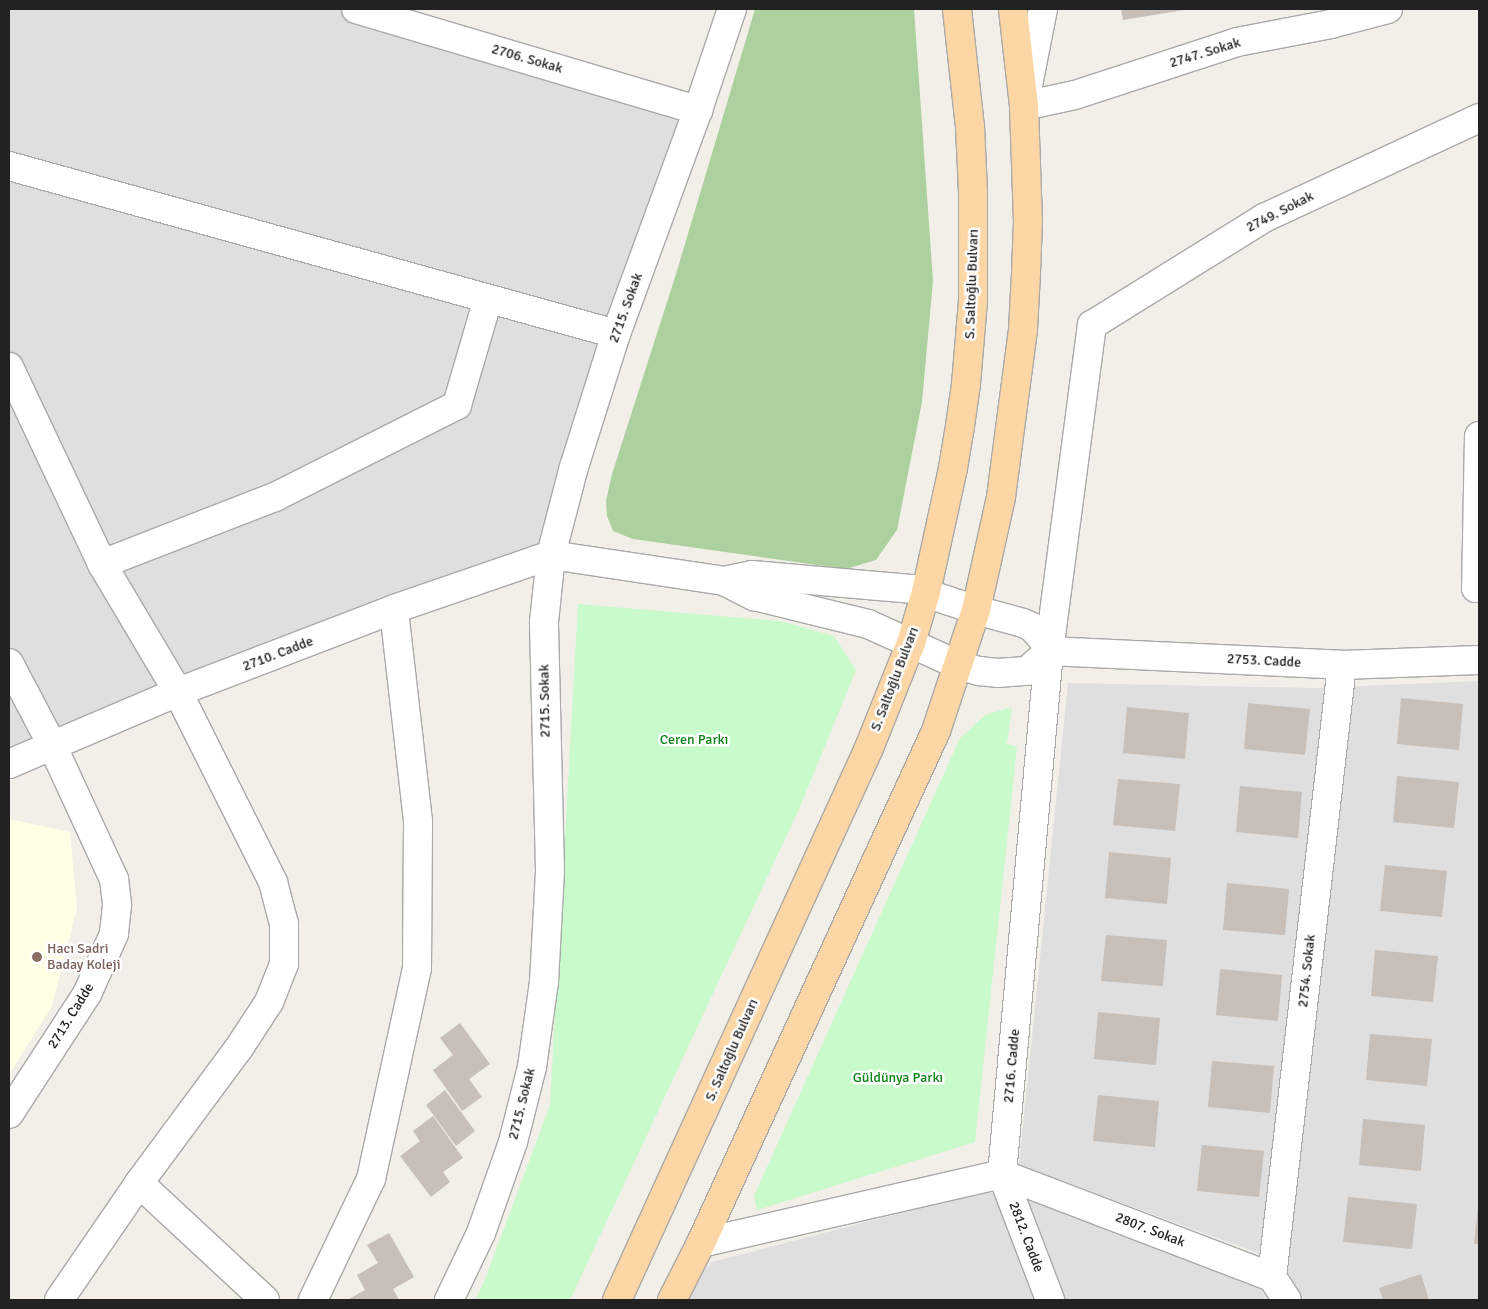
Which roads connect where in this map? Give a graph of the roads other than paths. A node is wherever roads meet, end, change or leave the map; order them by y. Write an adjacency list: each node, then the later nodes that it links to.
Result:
1 (356, 9): 10 (street, 2706. Sokak)
2 (711, 9): 8 (street)
3 (732, 9): 8 (street, 2715. Sokak)
4 (957, 9): 22 (main road, S. Saltoğlu Bulvarı)
5 (1013, 9): 9 (main road)
6 (1043, 9): 9 (street)
7 (1388, 9): 9 (street, 2747. Sokak)
8 (723, 37): 10 (street, 2715. Sokak)
9 (1024, 106): 24 (main road)
10 (698, 110): 15 (street, 2715. Sokak)
11 (1479, 118): 14 (street, 2749. Sokak)
12 (9, 166): 13 (street)
13 (488, 298): 15 (street); 19 (street)
14 (1092, 325): 26 (street, 2716. Cadde)
15 (616, 334): 18 (street, 2715. Sokak)
16 (9, 367): 19 (street)
17 (1479, 436): 21 (street)
18 (551, 555): 20 (street); 23 (street, 2710. Cadde); 42 (street, 2715. Sokak)
19 (102, 564): 31 (street)
20 (724, 581): 22 (street); 25 (street)
21 (1478, 588)
22 (926, 592): 24 (street); 25 (main road, S. Saltoğlu Bulvarı)
23 (394, 609): 31 (street, 2710. Cadde); 41 (street)
24 (976, 610): 26 (street); 29 (main road)
25 (911, 643): 29 (street); 43 (main road, S. Saltoğlu Bulvarı)
26 (1049, 651): 29 (street); 30 (street, 2753. Cadde); 35 (street, 2716. Cadde)
27 (1479, 660): 30 (street, 2753. Cadde)
28 (9, 663): 32 (street, 2713. Cadde)
29 (959, 665): 37 (main road)
30 (1342, 665): 38 (street, 2754. Sokak)
31 (178, 692): 32 (street, 2710. Cadde); 36 (street)
32 (52, 745): 33 (street, 2710. Cadde); 34 (street, 2713. Cadde)
33 (9, 764)
34 (9, 1114)
35 (1002, 1174): 37 (street); 38 (street, 2807. Sokak); 45 (street, 2812. Cadde)
36 (140, 1183): 39 (street); 40 (street)
37 (701, 1243): 44 (main road)
38 (1272, 1277): 46 (street)
39 (59, 1300)
40 (265, 1300)
41 (313, 1300)
42 (449, 1300)
43 (616, 1300)
44 (672, 1300)
45 (1050, 1300)
46 (1287, 1300)

